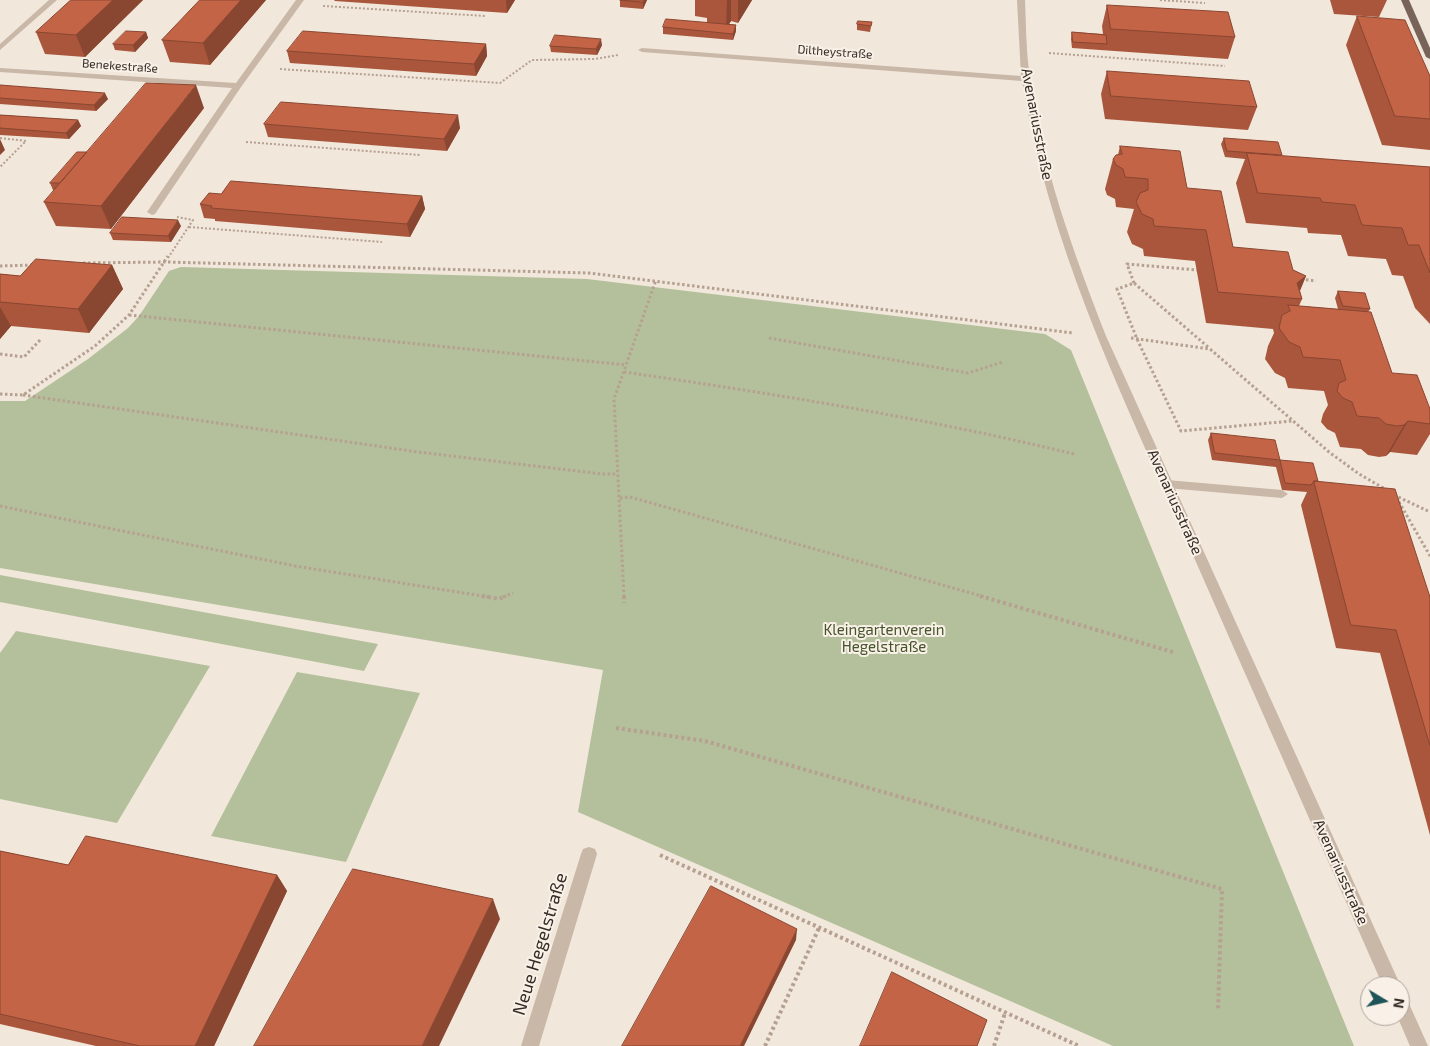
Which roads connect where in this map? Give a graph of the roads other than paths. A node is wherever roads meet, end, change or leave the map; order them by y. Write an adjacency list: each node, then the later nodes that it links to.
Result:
1 (53, 0): 5 (street)
2 (1021, 0): 9 (street, Avenariusstraße)
3 (1405, 0): 7 (main road)
4 (299, 2): 10 (street)
5 (0, 48)
6 (642, 50): 9 (street, Diltheystraße)
7 (1430, 57)
8 (0, 70): 10 (street, Benekestraße)
9 (1025, 79): 12 (street, Avenariusstraße)
10 (238, 86): 11 (street)
11 (152, 212)
12 (1167, 484): 13 (street); 15 (street, Avenariusstraße)
13 (1282, 494)
14 (589, 854): 17 (street, Neue Hegelstraße)
15 (1388, 976)
16 (1410, 1026): 18 (street)
17 (530, 1046)
18 (1419, 1046)

